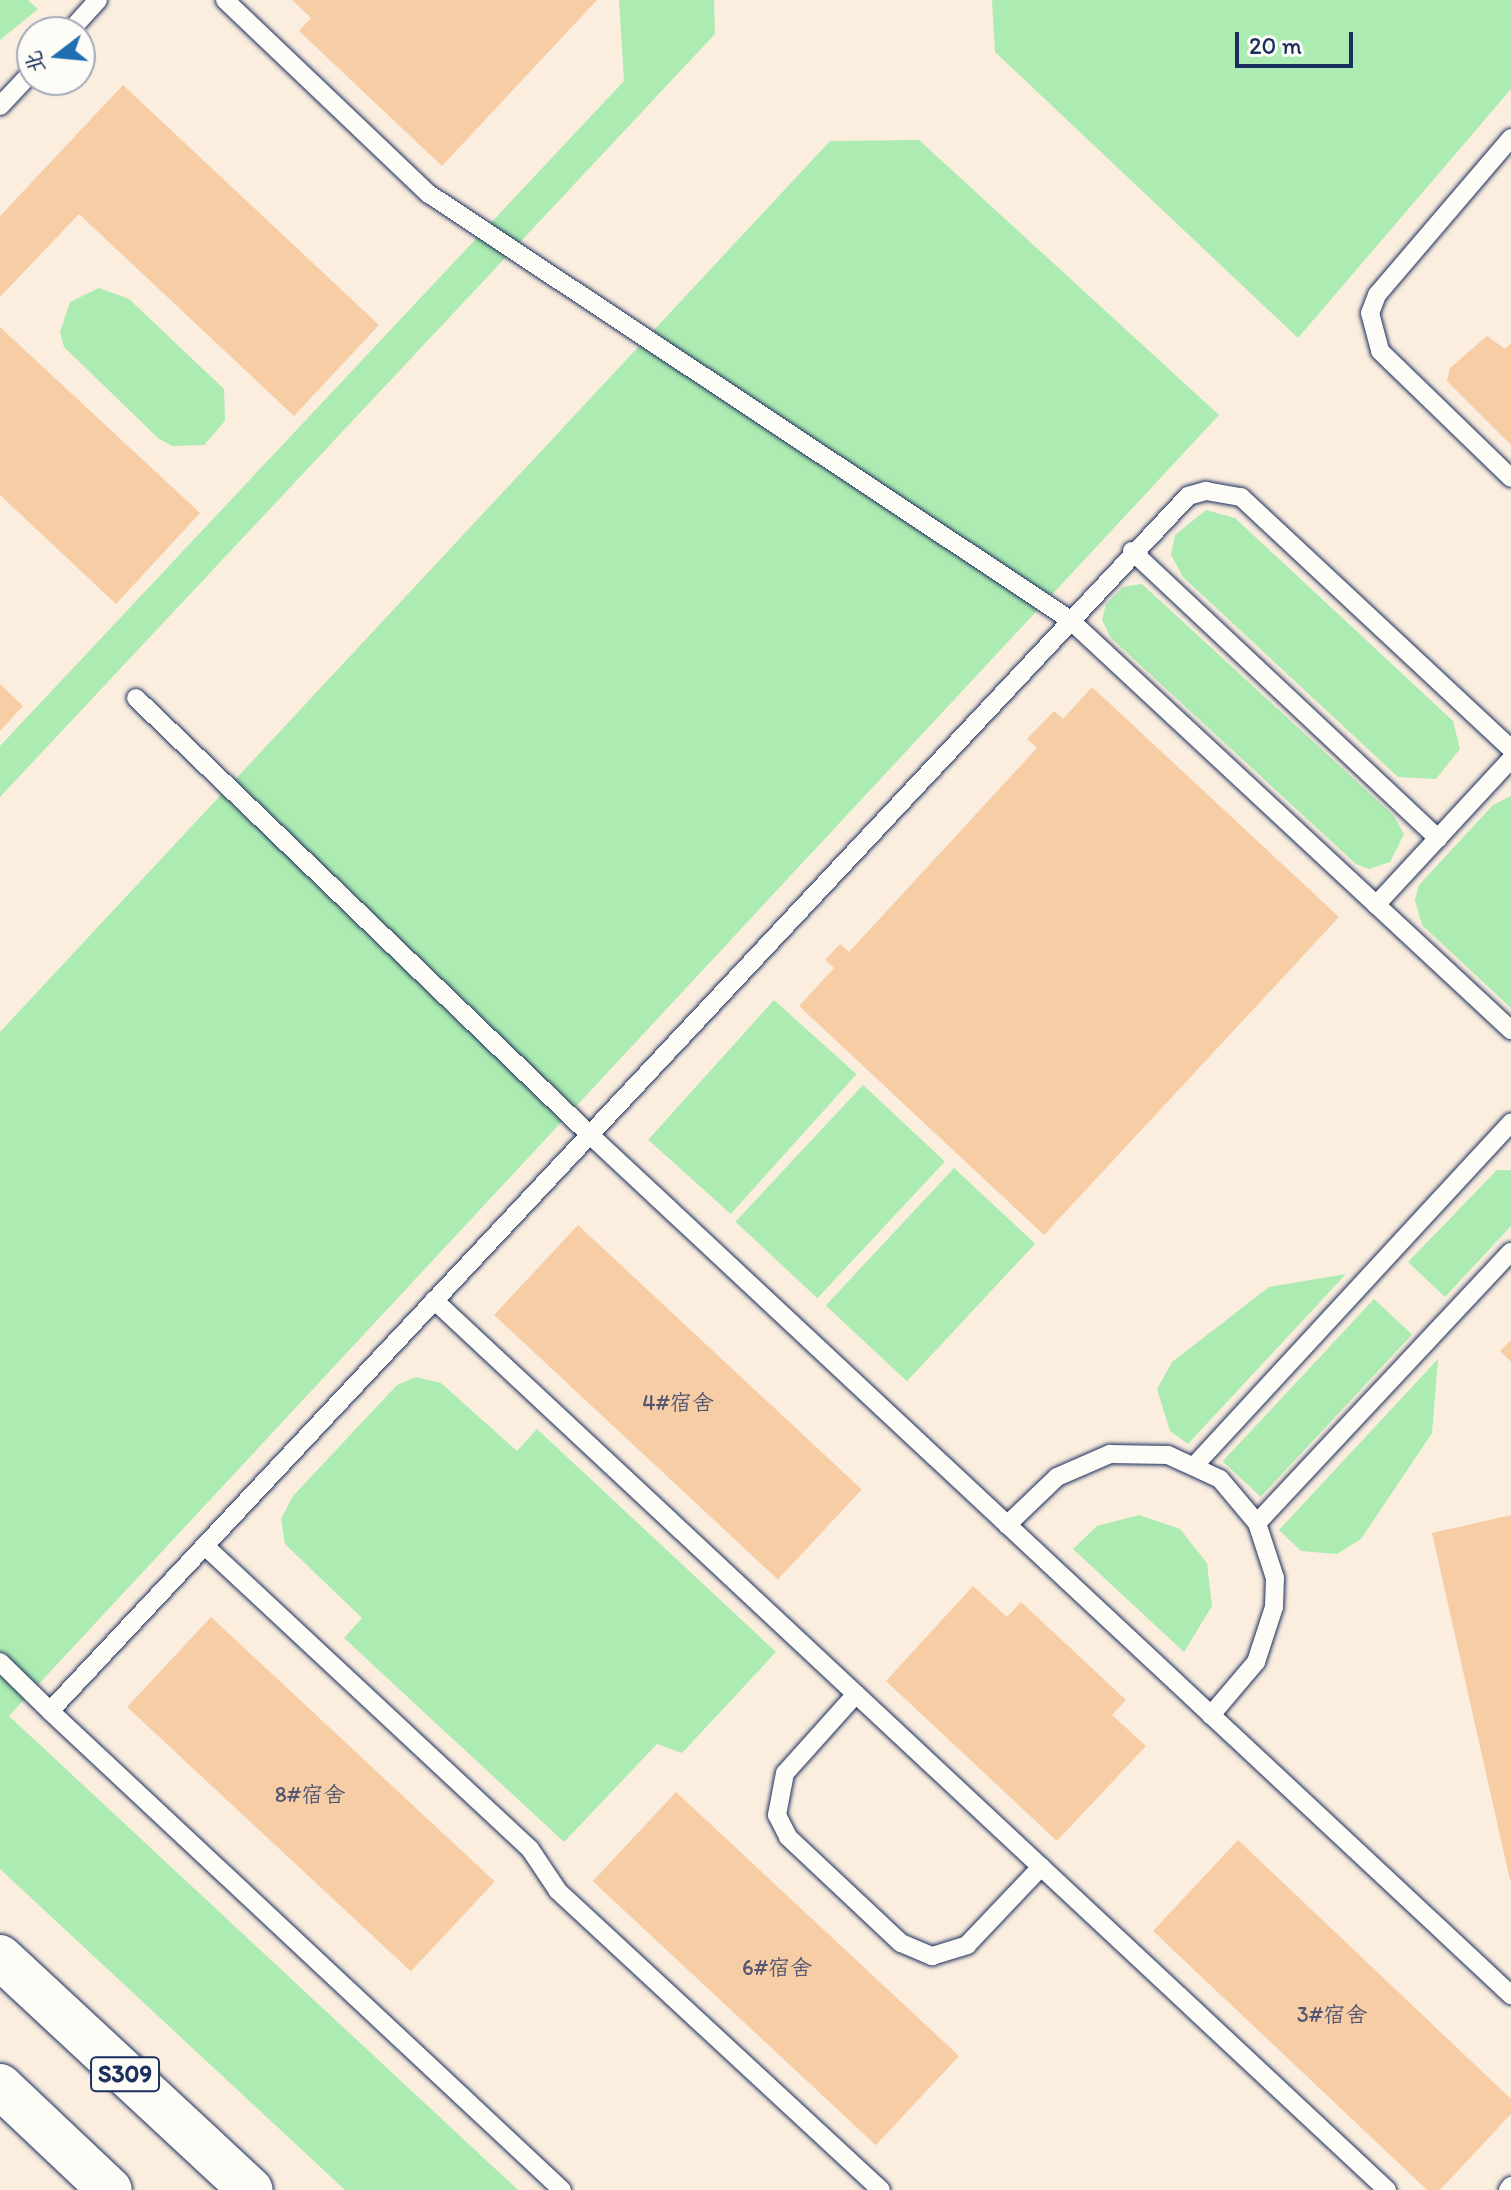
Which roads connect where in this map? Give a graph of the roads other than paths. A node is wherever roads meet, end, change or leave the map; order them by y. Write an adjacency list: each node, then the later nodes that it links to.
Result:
1 (98, 0): 3 (lane)
2 (225, 0): 9 (lane)
3 (84, 16)
4 (16, 89): 5 (lane)
5 (0, 106)
6 (1511, 138): 7 (lane)
7 (1511, 478)
8 (1132, 551): 9 (lane); 11 (lane); 13 (lane)
9 (1069, 619): 14 (lane); 17 (lane)
10 (136, 698): 17 (lane)
11 (1511, 749)
12 (1511, 759): 13 (lane)
13 (1438, 838): 14 (lane)
14 (1376, 905): 15 (lane)
15 (1511, 1030)
16 (1511, 1123): 20 (lane)
17 (589, 1134): 19 (lane); 22 (lane)
18 (1511, 1252): 21 (lane)
19 (434, 1300): 23 (lane); 25 (lane)
20 (1195, 1465): 21 (lane); 22 (lane)
21 (1257, 1523): 27 (lane)
22 (1007, 1525): 27 (lane)
23 (205, 1546): 26 (lane); 35 (lane)
24 (0, 1662): 26 (lane)
25 (856, 1694): 28 (lane); 28 (lane)
26 (50, 1711): 34 (lane)
27 (1211, 1715): 30 (lane)
28 (1041, 1867): 36 (lane)
29 (0, 1957): 33 (main road, S309)
30 (1511, 1995)
31 (0, 2086): 32 (main road)
32 (110, 2190)
33 (251, 2190)
34 (562, 2190)
35 (881, 2190)
36 (1387, 2190)

